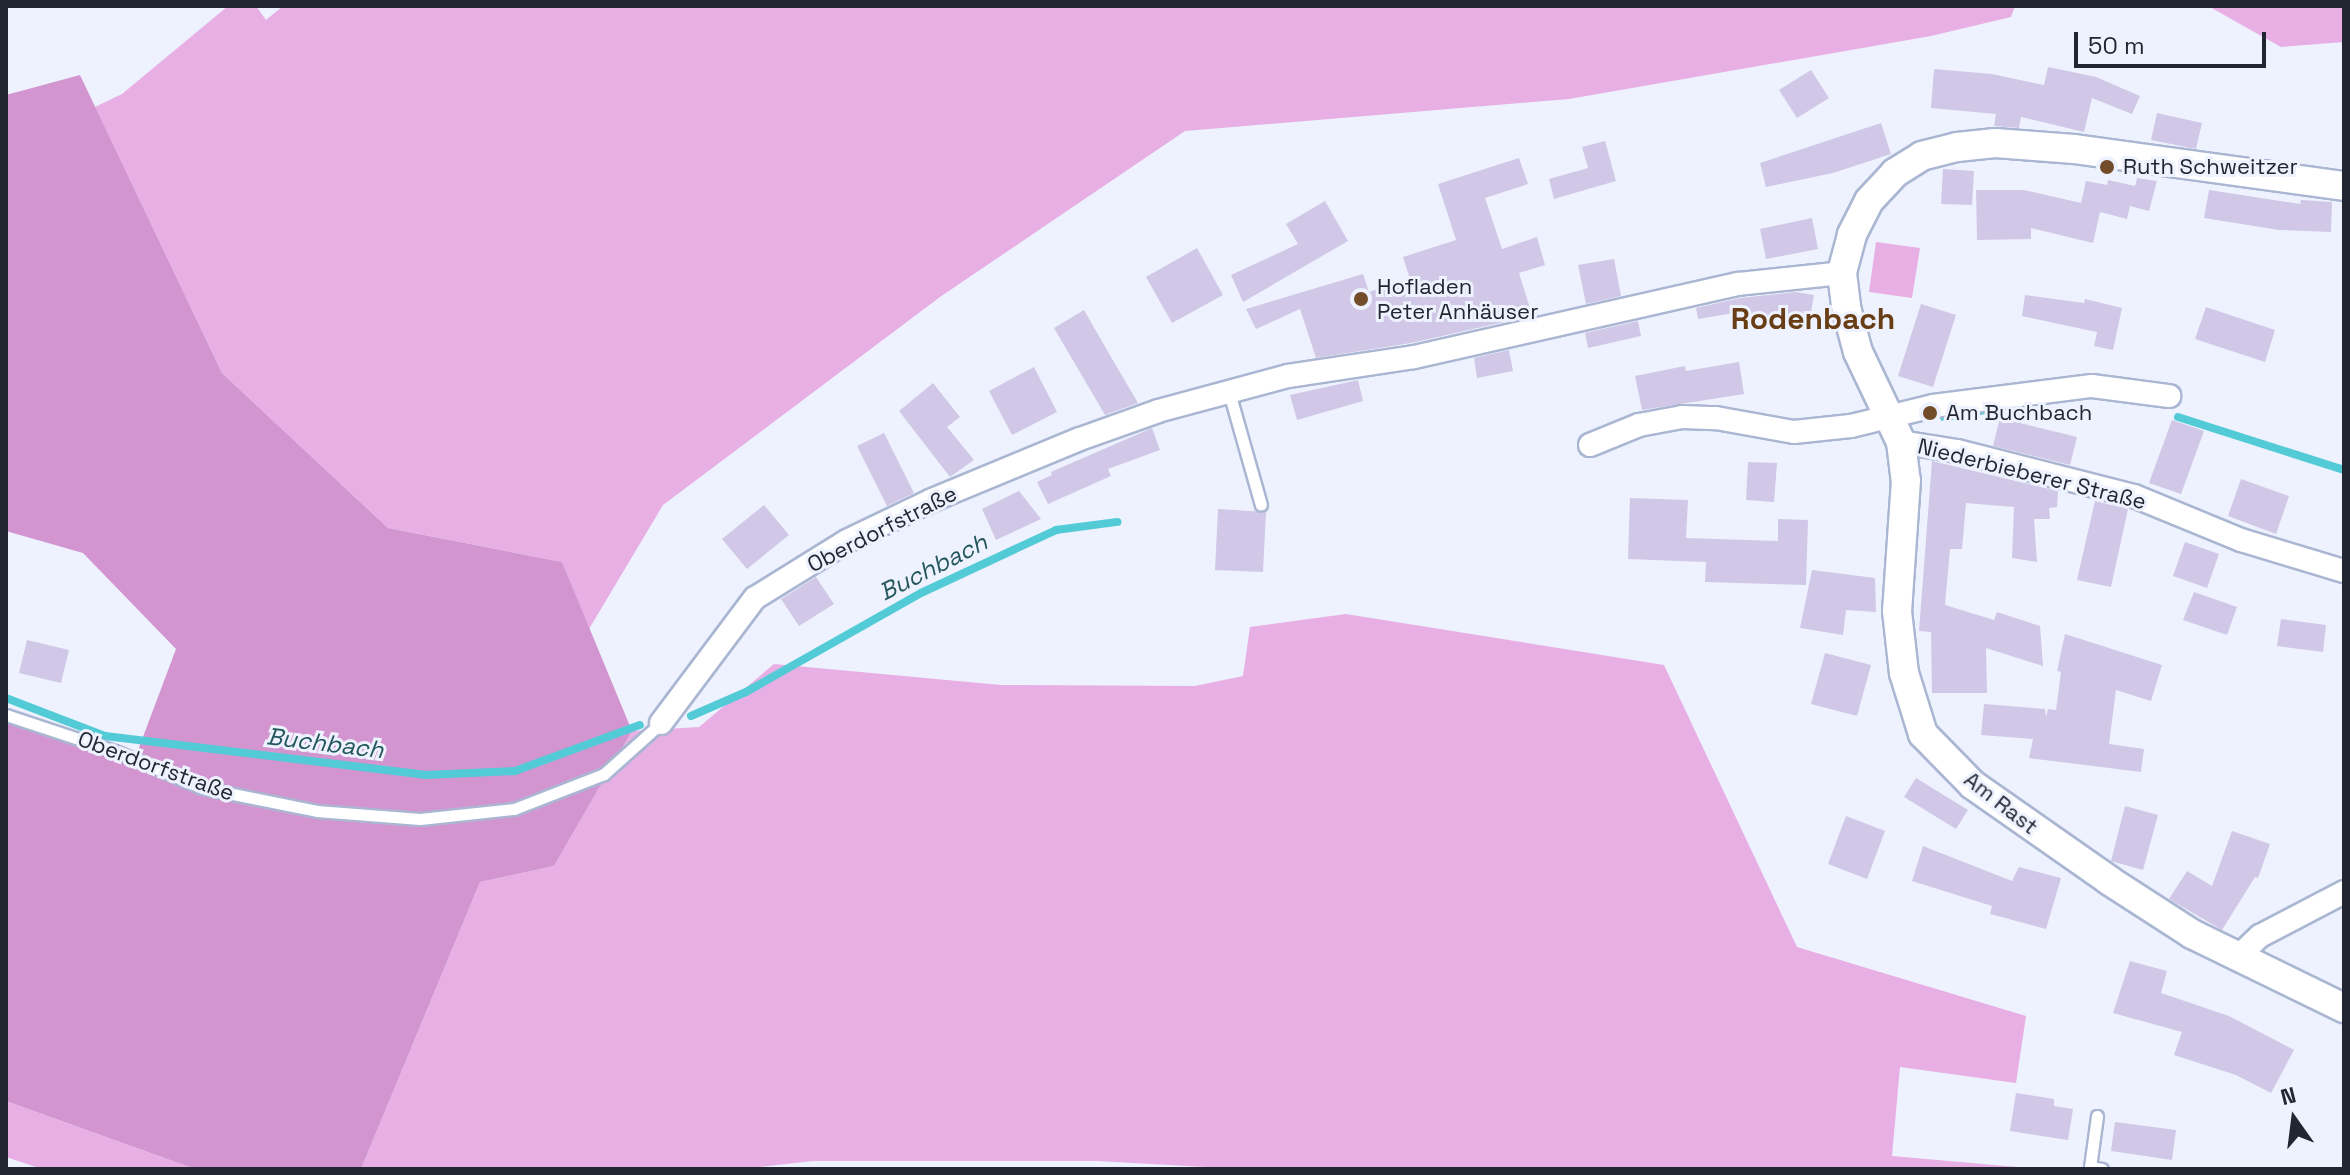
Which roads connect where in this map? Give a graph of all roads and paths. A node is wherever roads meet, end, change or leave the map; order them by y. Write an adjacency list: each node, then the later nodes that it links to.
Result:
1 (2344, 186): 2 (street)
2 (1842, 273): 3 (street, Oberdorfstraße); 5 (street, Am Rast)
3 (1229, 392): 8 (lane); 11 (street, Oberdorfstraße)
4 (2169, 396): 5 (street)
5 (1890, 415): 6 (street, Am Rast); 7 (street)
6 (1901, 442): 9 (street, Niederbieberer Straße); 13 (street, Am Rast)
7 (1590, 445)
8 (1261, 505)
9 (2344, 571)
10 (6, 715): 11 (lane, Oberdorfstraße)
11 (661, 723)
12 (2344, 892): 13 (street)
13 (2239, 956): 14 (street, Am Rast)
14 (2344, 1008)
15 (2097, 1116): 16 (lane)
16 (2102, 1169)

